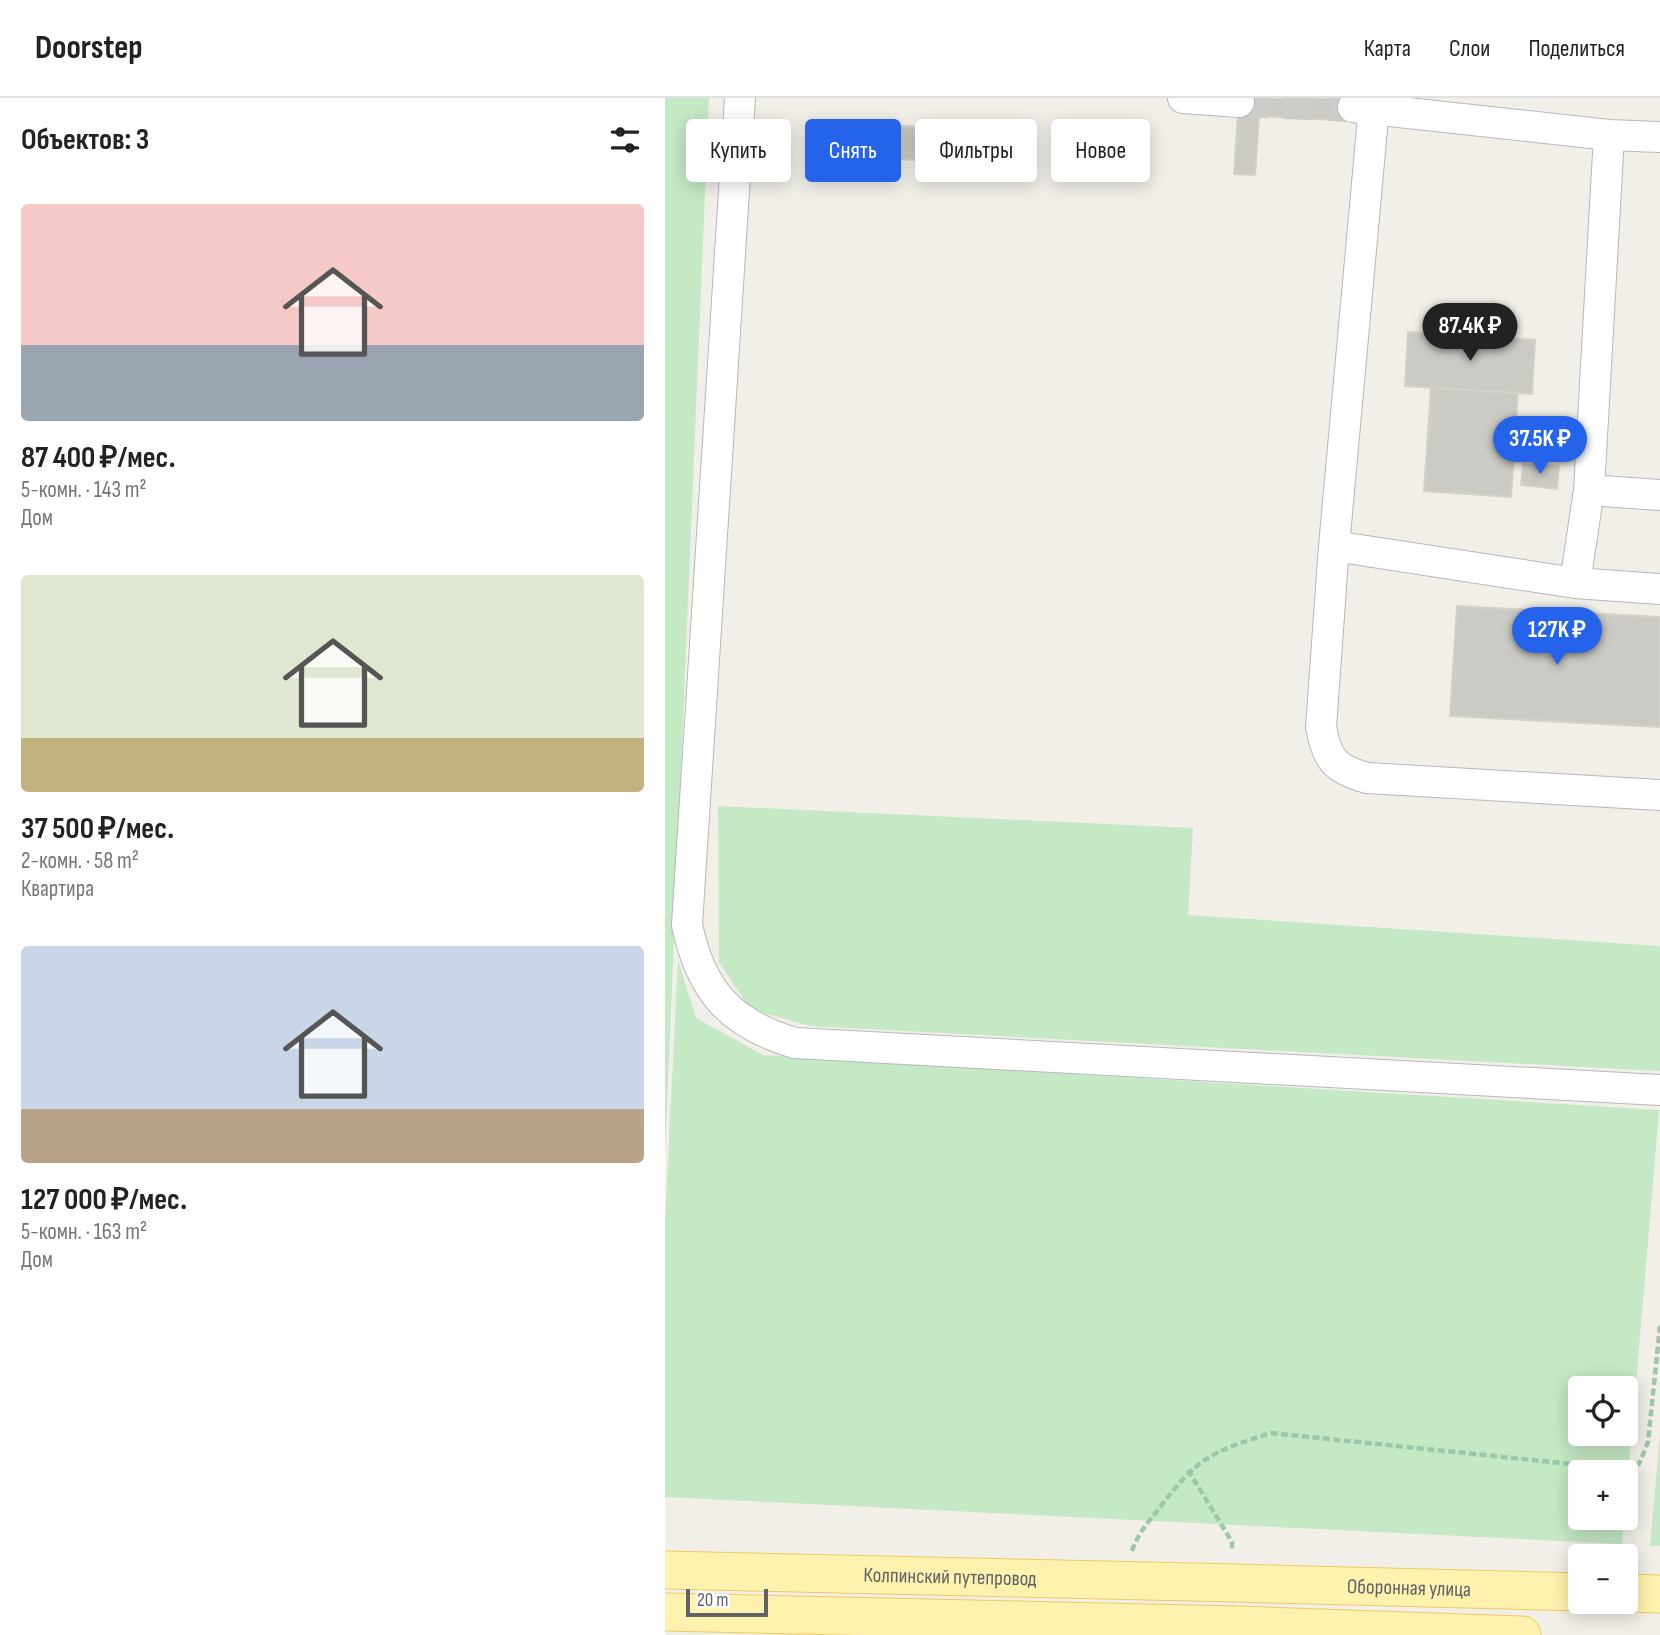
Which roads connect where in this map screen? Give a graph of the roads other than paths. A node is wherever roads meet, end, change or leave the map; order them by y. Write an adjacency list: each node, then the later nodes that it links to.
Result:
1 (740, 98): 12 (street)
2 (1183, 98): 3 (street)
3 (1238, 102)
4 (1609, 135): 5 (street); 6 (street); 8 (street)
5 (1660, 137)
6 (1590, 490): 7 (street); 9 (street)
7 (1660, 495)
8 (1334, 546): 9 (street); 11 (street)
9 (1575, 583): 10 (street)
10 (1660, 589)
11 (1660, 795)
12 (1660, 1090)
13 (665, 1570): 14 (main road, Колпинский путепровод, bridge)
14 (1237, 1583): 15 (main road, Оборонная улица)
15 (1568, 1592)
16 (1638, 1593): 17 (main road)
17 (1660, 1594)
18 (665, 1612): 19 (main road, Колпинский путепровод, bridge)
19 (1236, 1625): 20 (main road, Оборонная улица)
20 (1522, 1635)

